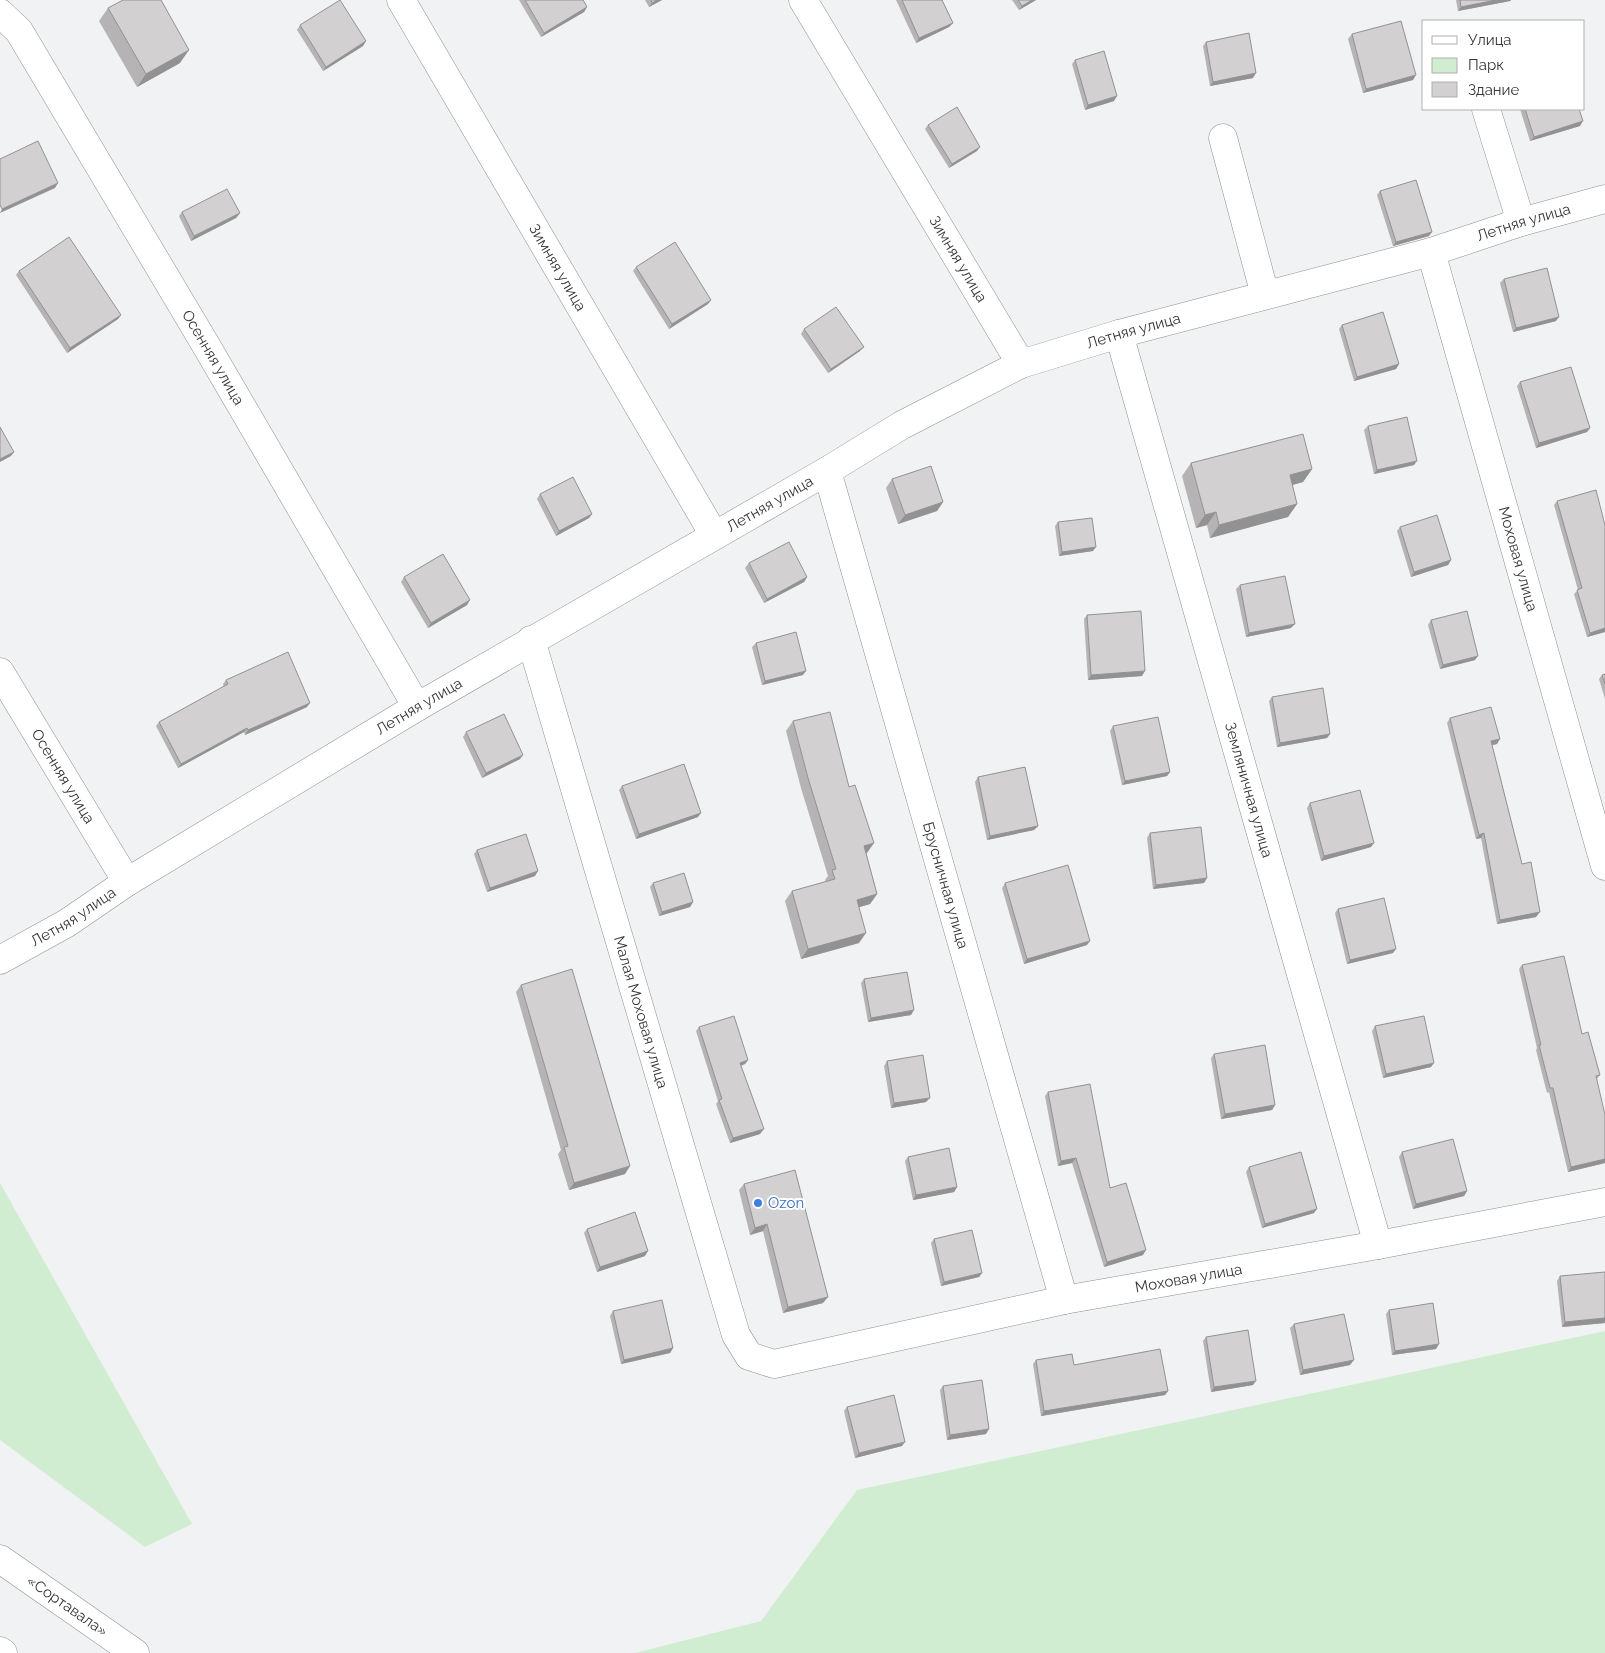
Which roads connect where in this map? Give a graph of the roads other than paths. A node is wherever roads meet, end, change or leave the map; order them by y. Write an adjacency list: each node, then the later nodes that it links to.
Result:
1 (401, 0): 13 (main road, Зимняя улица)
2 (804, 0): 11 (main road, Зимняя улица)
3 (0, 13): 16 (main road, Осенняя улица)
4 (1486, 110): 7 (main road)
5 (1223, 138): 9 (main road)
6 (1605, 199): 7 (main road, Летняя улица)
7 (1521, 222): 8 (main road, Летняя улица)
8 (1431, 252): 9 (main road, Летняя улица); 17 (main road, Моховая улица)
9 (1265, 295): 10 (main road, Летняя улица)
10 (1120, 334): 11 (main road, Летняя улица); 21 (main road, Земляничная улица)
11 (1021, 364): 12 (main road, Летняя улица)
12 (827, 471): 13 (main road, Летняя улица); 22 (main road, Брусничная улица)
13 (714, 535): 14 (main road, Летняя улица)
14 (531, 640): 16 (main road, Летняя улица); 23 (main road, Малая Моховая улица)
15 (0, 672): 18 (main road, Осенняя улица)
16 (417, 708): 18 (main road, Летняя улица)
17 (1605, 866)
18 (127, 882): 19 (main road, Летняя улица)
19 (0, 960)
20 (1605, 1202): 21 (main road, Моховая улица)
21 (1378, 1245): 22 (main road, Моховая улица)
22 (1064, 1300): 23 (main road, Моховая улица)
23 (774, 1364)
24 (0, 1559): 25 (main road, «Сортавала»)
25 (135, 1653)

